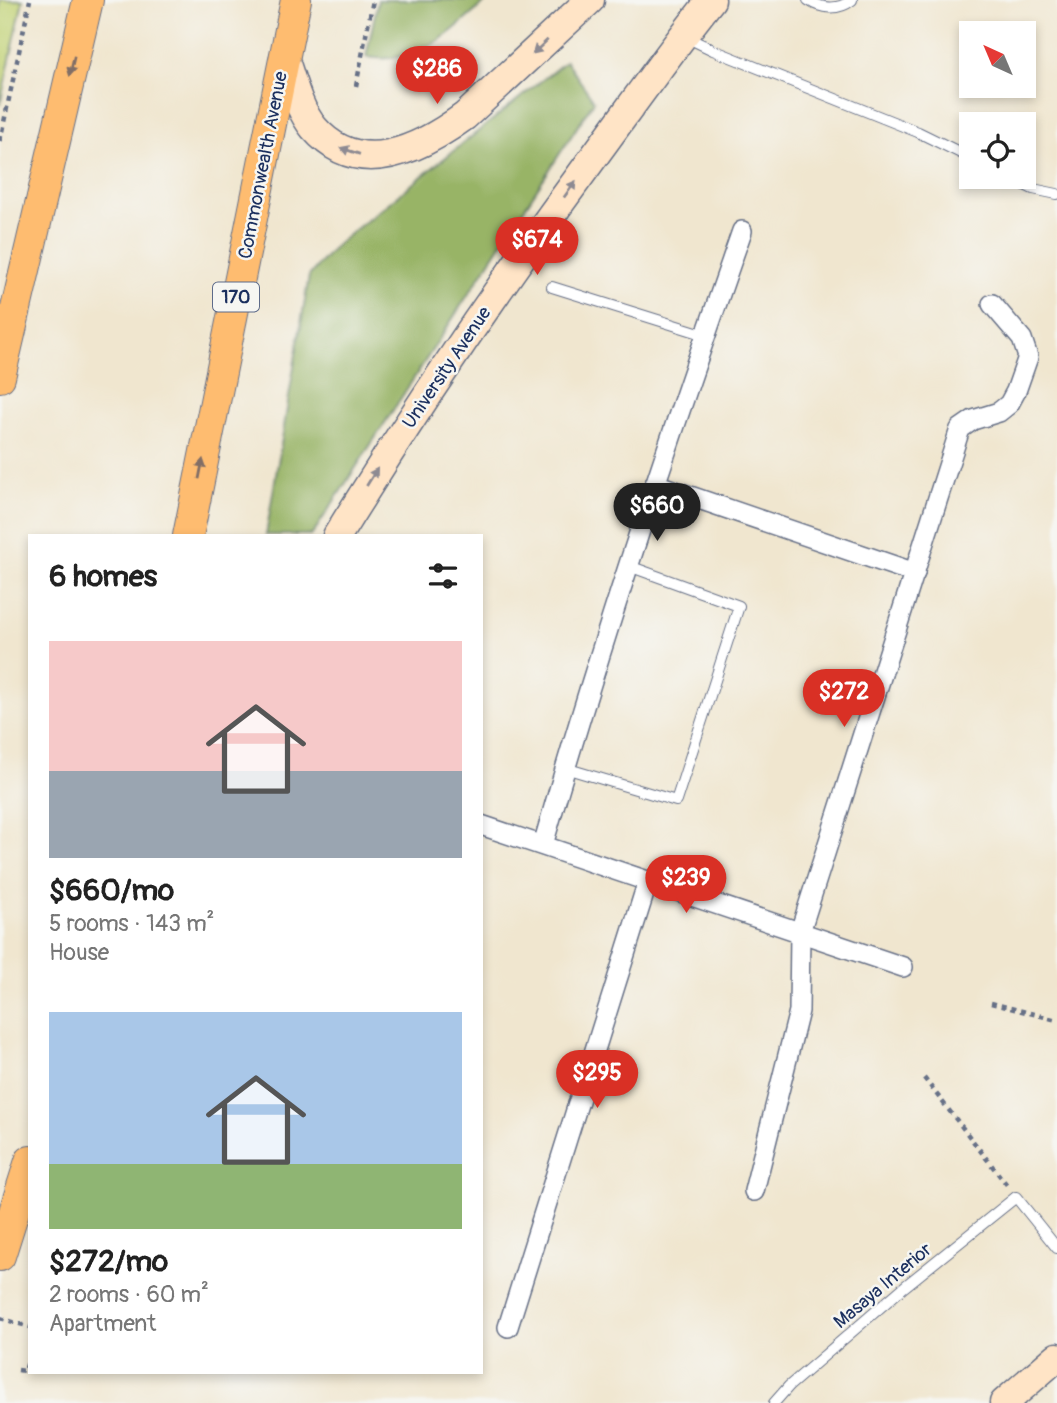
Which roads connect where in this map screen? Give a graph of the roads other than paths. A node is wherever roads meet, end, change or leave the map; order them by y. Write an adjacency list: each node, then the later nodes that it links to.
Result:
1 (88, 0): 16 (main road, one-way to 16)
2 (296, 0): 8 (main road, Commonwealth Avenue / 170)
3 (590, 0): 8 (main road, one-way to 8)
4 (711, 0): 7 (main road, University Avenue)
5 (808, 0): 6 (lane)
6 (852, 0)
7 (683, 36): 9 (lane); 19 (main road, University Avenue, one-way to 7)
8 (284, 58): 18 (main road, Commonwealth Avenue / 170, one-way to 8)
9 (959, 153)
10 (1033, 189): 11 (lane)
11 (1057, 194)
12 (743, 232): 15 (street)
13 (552, 287): 15 (lane)
14 (992, 304): 21 (street)
15 (706, 335): 17 (street)
16 (0, 377)
17 (655, 484): 20 (street); 21 (street)
18 (188, 534)
19 (338, 534)
20 (629, 566): 22 (street); 22 (lane)
21 (915, 573): 26 (street)
22 (565, 768): 24 (street)
23 (483, 826): 24 (street)
24 (543, 845): 25 (street)
25 (648, 881): 26 (street); 32 (street)
26 (800, 932): 27 (street); 29 (street)
27 (903, 967)
28 (28, 1167): 31 (main road)
29 (754, 1191)
30 (1057, 1248): 34 (lane, Masaya Interior)
31 (0, 1256)
32 (508, 1327)
33 (1057, 1357): 35 (main road)
34 (774, 1403)
35 (1004, 1403)

